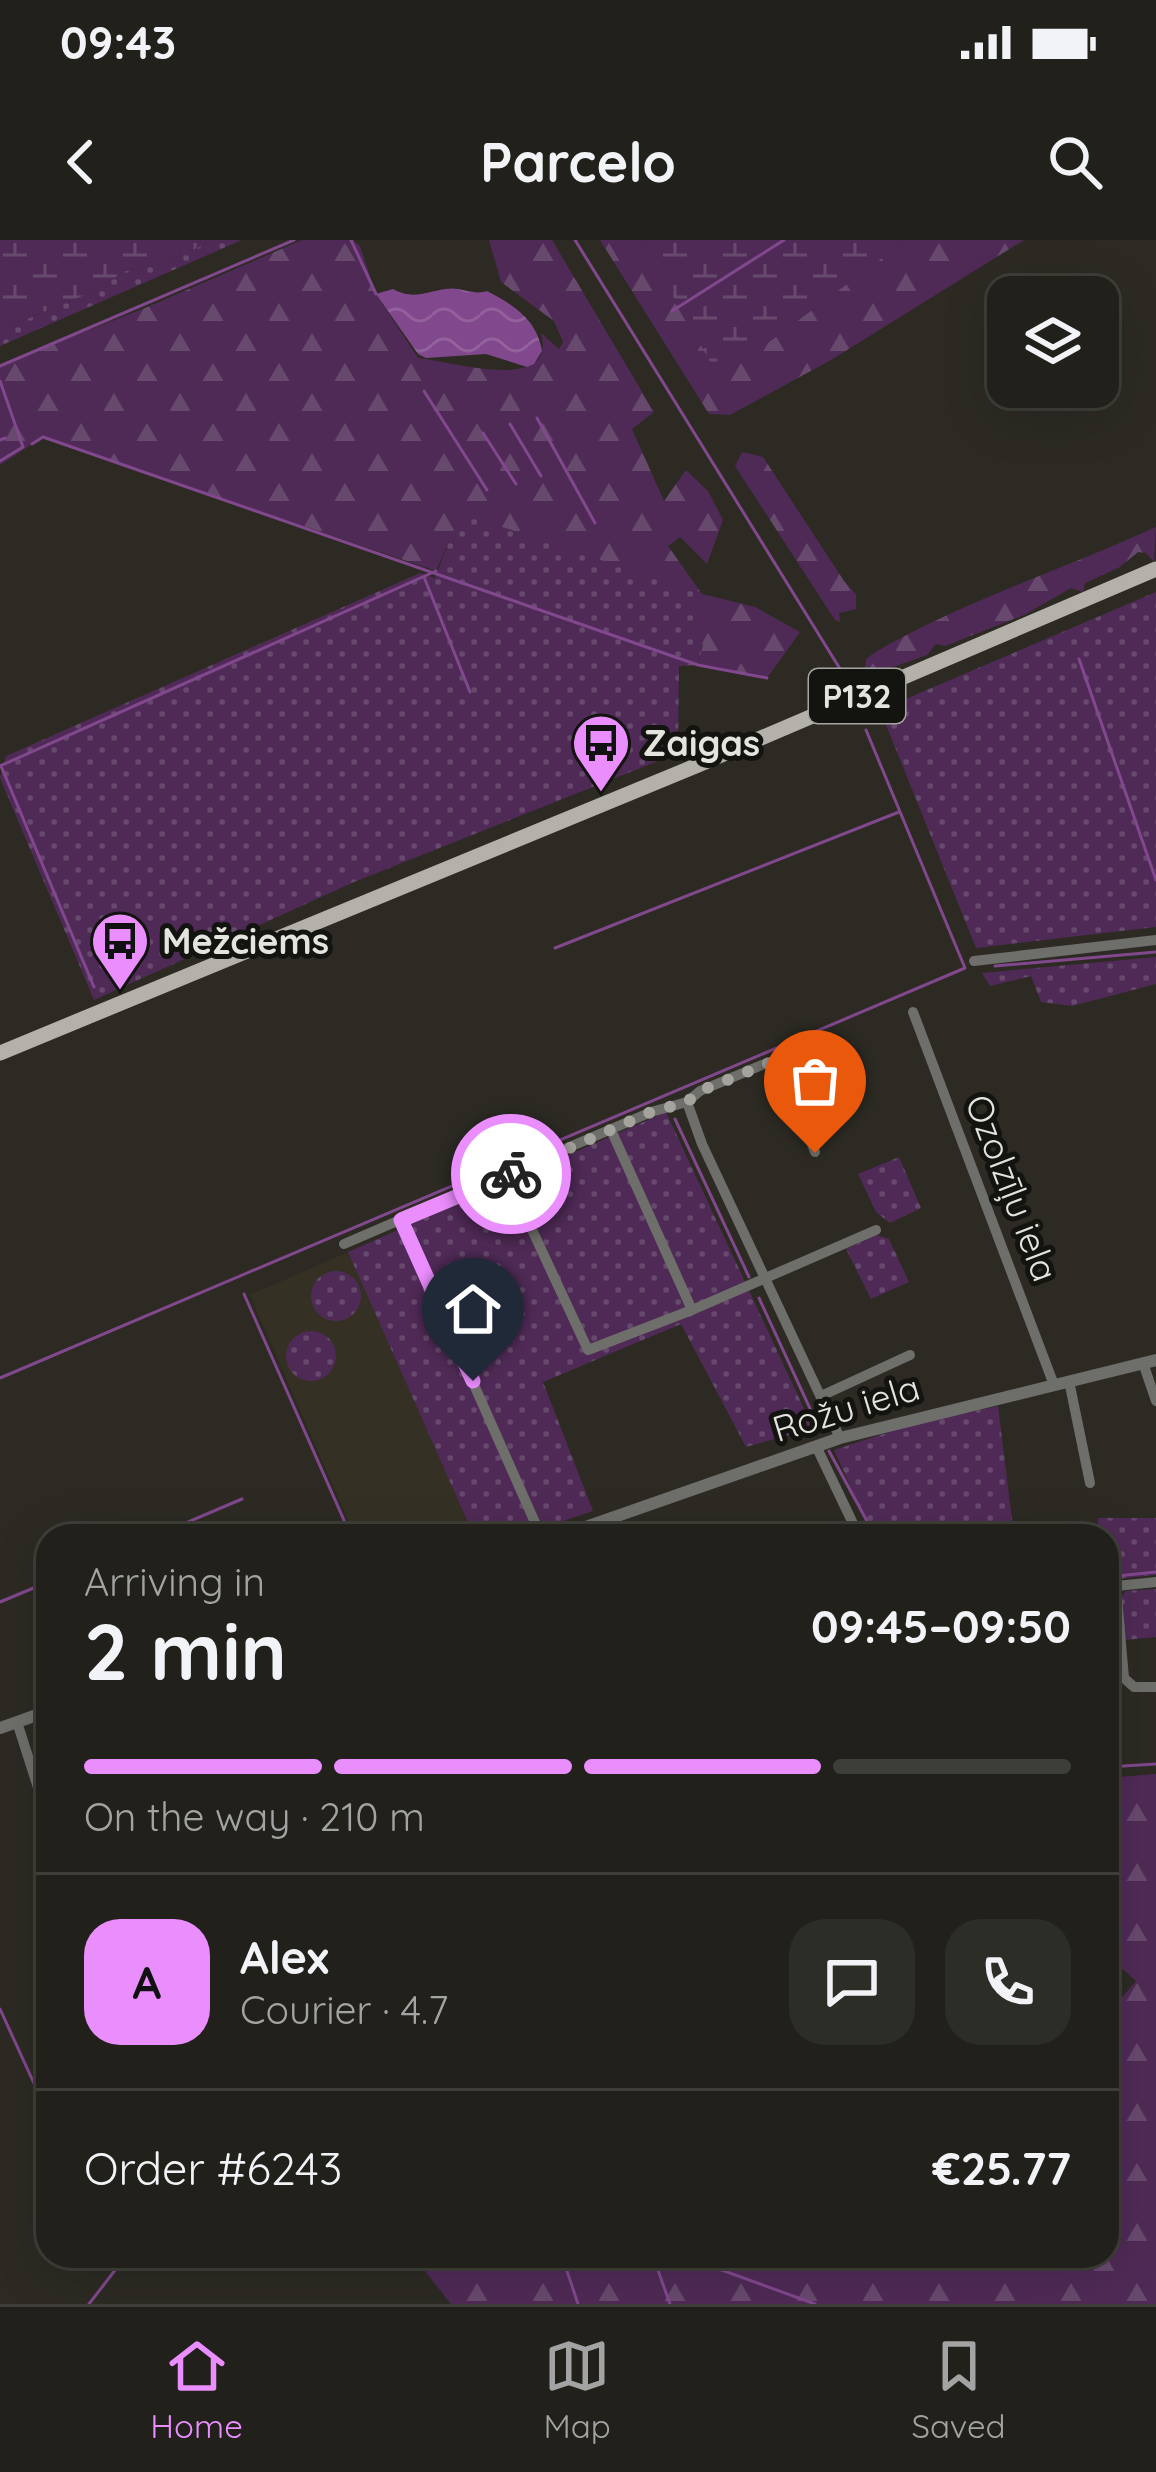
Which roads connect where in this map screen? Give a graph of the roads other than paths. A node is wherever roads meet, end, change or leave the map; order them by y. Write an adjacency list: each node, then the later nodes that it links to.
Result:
1 (1156, 569): 5 (main road, P132)
2 (1156, 940): 3 (street)
3 (974, 961)
4 (913, 1012): 18 (street, Ozolzīļu iela)
5 (0, 1053)
6 (687, 1102): 7 (street); 8 (street); 13 (street)
7 (610, 1130): 9 (street); 14 (street)
8 (815, 1153)
9 (507, 1175): 10 (street); 14 (street)
10 (401, 1220): 12 (street); 24 (street)
11 (876, 1230): 13 (street)
12 (344, 1244)
13 (766, 1281): 14 (street); 20 (street)
14 (692, 1310)
15 (910, 1355): 20 (street)
16 (1149, 1362): 17 (street, Rožu iela); 19 (street)
17 (1125, 1368): 18 (street, Rožu iela); 19 (street)
18 (1061, 1383): 21 (street, Rožu iela); 23 (street, Ozolzīļu iela)
19 (1154, 1395)
20 (821, 1396): 21 (street)
21 (840, 1438): 22 (street, Rožu iela)
22 (816, 1446): 25 (street, Rožu iela); 26 (street)
23 (1090, 1483)
24 (536, 1524)
25 (594, 1524)
26 (853, 1524)
27 (1156, 1582): 28 (street)
28 (1119, 1585)
29 (1119, 1643): 30 (street)
30 (1156, 1687)
31 (36, 1715): 32 (street)
32 (17, 1722): 33 (street); 34 (street)
33 (0, 1728)
34 (36, 1781)

